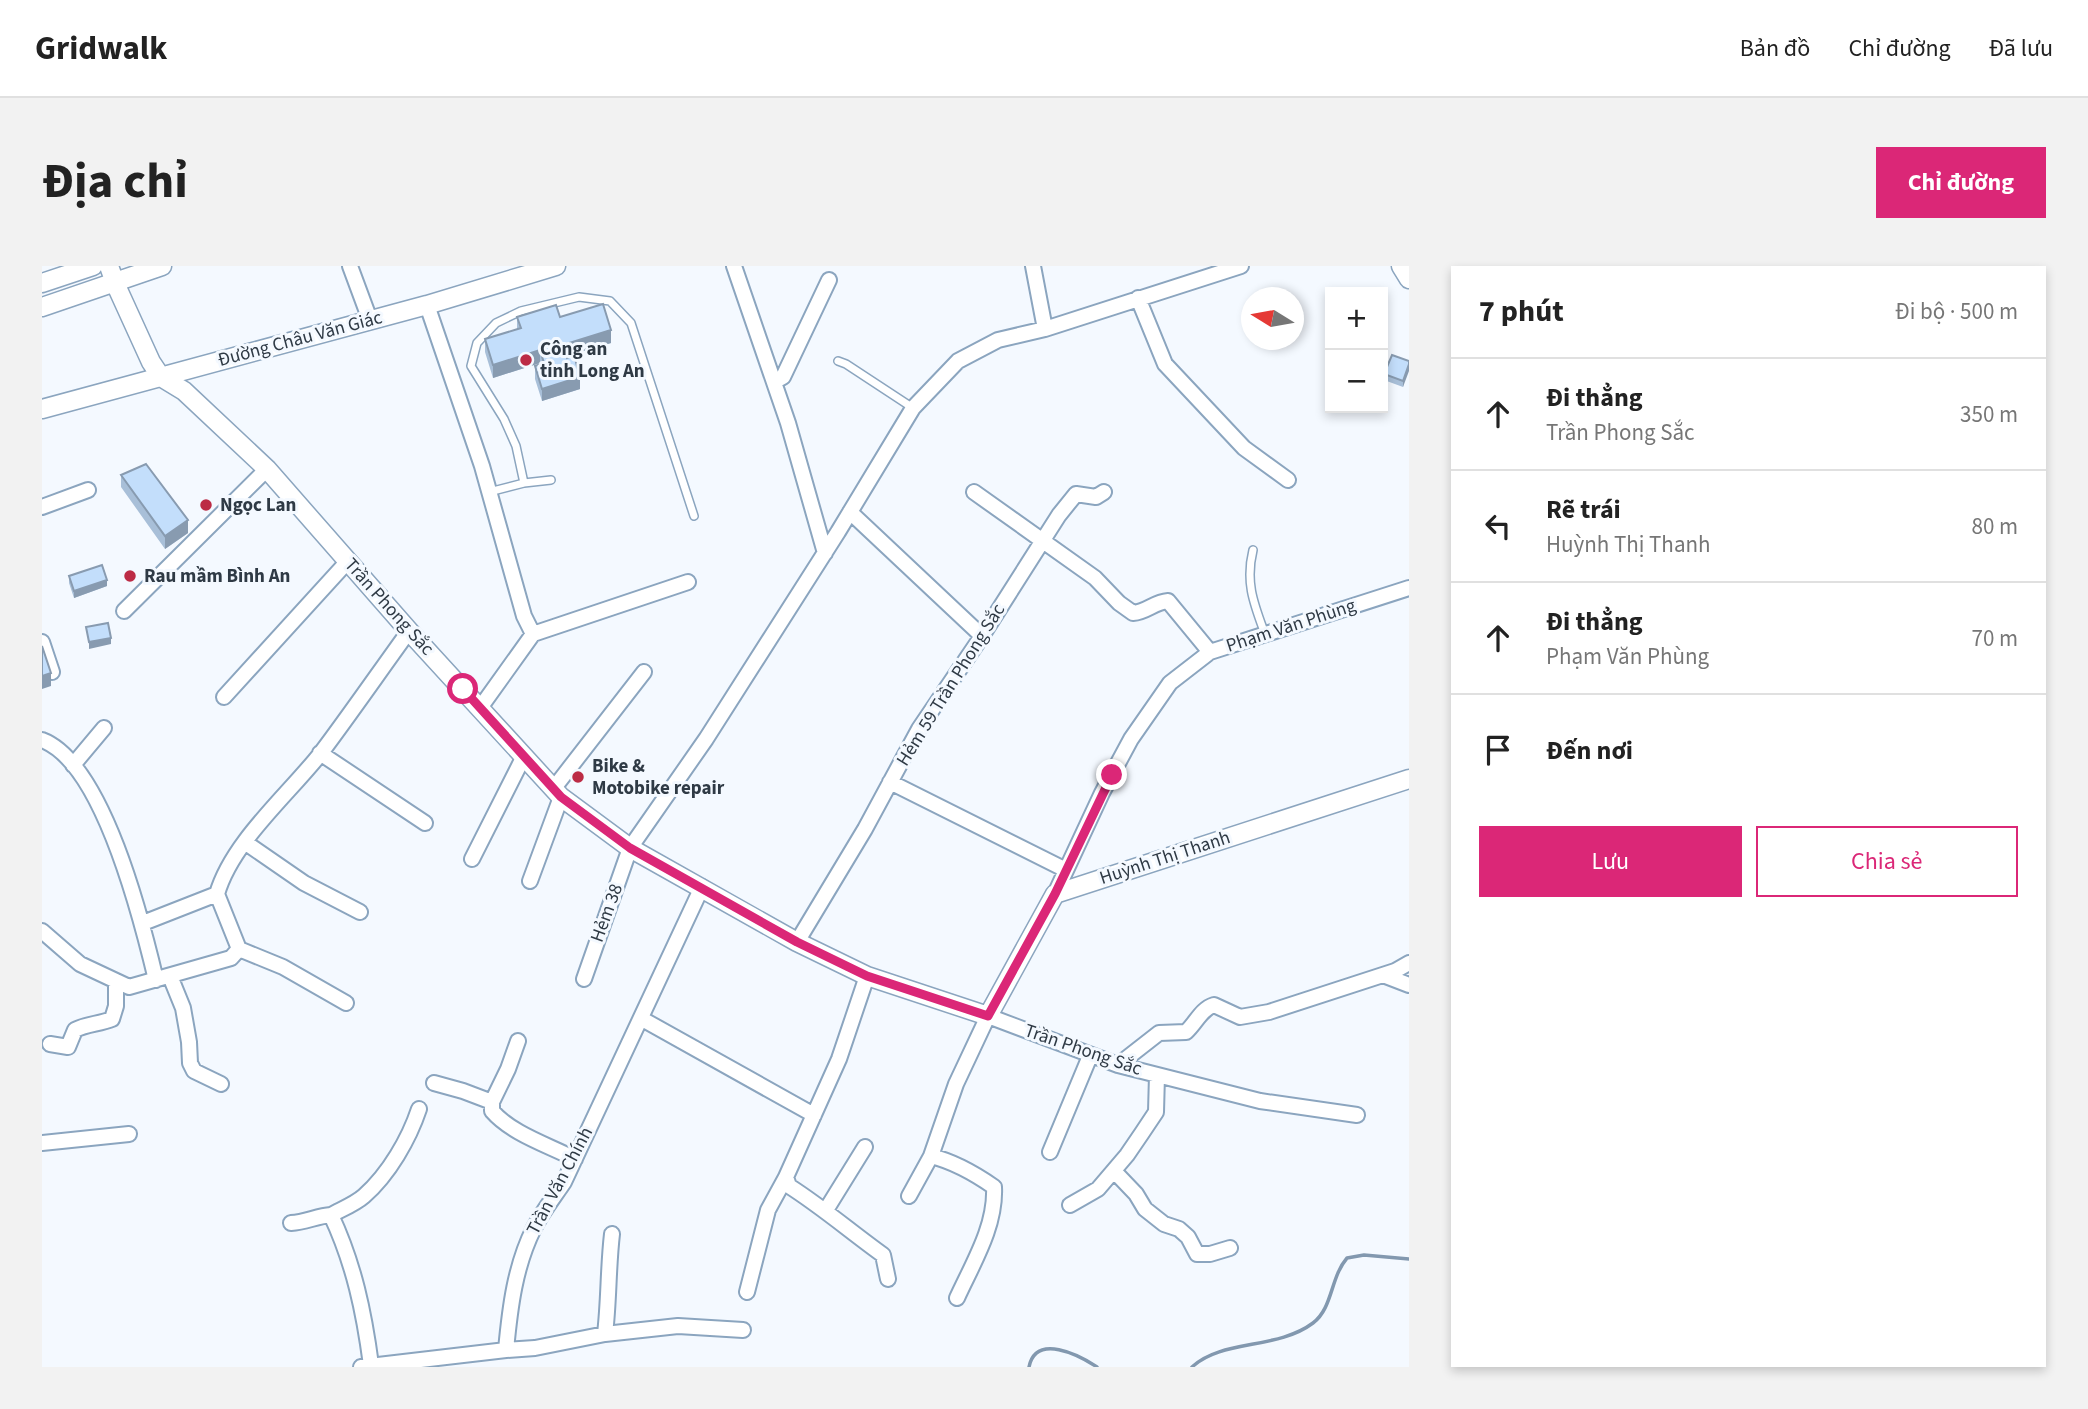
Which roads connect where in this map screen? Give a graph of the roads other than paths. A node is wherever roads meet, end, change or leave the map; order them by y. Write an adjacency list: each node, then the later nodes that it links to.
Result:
1 (93, 266): 12 (street)
2 (162, 266): 9 (street)
3 (350, 266): 16 (street)
4 (556, 266): 14 (street, Đường Châu Văn Giác)
5 (734, 266): 20 (street)
6 (1034, 266): 17 (street)
7 (1241, 266): 13 (street, Hẻm 38)
8 (1401, 266): 10 (street)
9 (112, 275): 15 (street); 19 (street)
10 (1409, 279)
11 (830, 281): 20 (street)
12 (42, 283)
13 (1138, 298): 17 (street, Hẻm 38); 25 (street)
14 (427, 305): 16 (street, Đường Châu Văn Giác); 28 (street)
15 (42, 307)
16 (370, 320): 19 (street, Đường Châu Văn Giác)
17 (1045, 329): 21 (street, Hẻm 38)
18 (838, 361): 21 (lane)
19 (162, 377): 22 (street, Đường Châu Văn Giác); 23 (street, Trần Phong Sắc)
20 (774, 382): 36 (street)
21 (913, 408): 32 (street, Hẻm 38)
22 (42, 409)
23 (267, 469): 37 (street, Trần Phong Sắc); 40 (street)
24 (551, 480): 26 (lane)
25 (1288, 480)
26 (524, 483): 28 (lane); 33 (lane)
27 (88, 490): 31 (street)
28 (489, 492): 42 (street)
29 (974, 492): 34 (street)
30 (1104, 492): 34 (street, Hẻm 59 Trần Phong Sắc)
31 (42, 507)
32 (850, 512): 36 (street, Hẻm 38); 44 (street)
33 (694, 516)
34 (1042, 540): 44 (street, Hẻm 59 Trần Phong Sắc); 46 (street)
35 (1253, 550): 43 (lane)
36 (825, 552): 61 (street, Hẻm 38)
37 (348, 561): 41 (street, Trần Phong Sắc); 49 (street)
38 (688, 582): 42 (street)
39 (1409, 588): 43 (street, Phạm Văn Phùng)
40 (124, 611)
41 (409, 631): 50 (street, Trần Phong Sắc); 53 (street)
42 (533, 634): 50 (street)
43 (1265, 634): 46 (street, Phạm Văn Phùng)
44 (982, 636): 57 (street, Hẻm 59 Trần Phong Sắc)
45 (42, 642): 48 (street)
46 (1210, 652): 63 (street, Phạm Văn Phùng)
47 (643, 671): 58 (street)
48 (52, 672)
49 (224, 697)
50 (480, 708): 54 (street, Trần Phong Sắc)
51 (104, 728): 55 (street)
52 (42, 740): 55 (street)
53 (320, 753): 59 (street); 60 (street)
54 (524, 756): 58 (street, Trần Phong Sắc); 62 (street)
55 (73, 765): 69 (street)
56 (1409, 779): 67 (street, Huỳnh Thị Thanh)
57 (890, 782): 63 (street); 71 (street, Hẻm 59 Trần Phong Sắc)
58 (557, 792): 61 (street, Trần Phong Sắc); 64 (street)
59 (425, 823)
60 (246, 843): 66 (street); 68 (street)
61 (630, 848): 65 (street, Trần Phong Sắc); 77 (street, Hẻm 38)
62 (472, 859)
63 (1066, 870): 67 (street, Phạm Văn Phùng)
64 (530, 881)
65 (702, 887): 71 (street, Trần Phong Sắc); 82 (street, Trần Văn Chính)
66 (217, 894): 69 (street); 72 (street)
67 (1055, 894): 81 (street)
68 (360, 912)
69 (143, 923): 76 (street)
70 (42, 931): 78 (street)
71 (797, 942): 75 (street, Trần Phong Sắc)
72 (239, 949): 76 (street); 80 (street)
73 (1409, 964): 74 (street)
74 (1383, 975): 79 (street); 86 (street)
75 (867, 976): 81 (street, Trần Phong Sắc); 92 (street)
76 (163, 978): 78 (street); 89 (street)
77 (584, 979)
78 (116, 981): 84 (street)
79 (1409, 985)
80 (346, 1003)
81 (988, 1016): 85 (street, Trần Phong Sắc); 98 (street)
82 (642, 1019): 92 (street); 99 (street, Trần Văn Chính)
83 (518, 1041): 90 (street)
84 (50, 1044)
85 (1090, 1056): 86 (street, Trần Phong Sắc); 97 (street)
86 (1118, 1065): 87 (street, Trần Phong Sắc)
87 (1157, 1075): 93 (street, Trần Phong Sắc); 100 (street)
88 (434, 1083): 90 (street)
89 (221, 1084)
90 (492, 1102): 99 (street)
91 (419, 1108): 105 (street)
92 (814, 1115): 101 (street)
93 (1357, 1115)
94 (129, 1134): 95 (street)
95 (42, 1143)
96 (865, 1147): 104 (street)
97 (1050, 1152)
98 (932, 1156): 102 (street); 111 (street)
99 (575, 1159): 114 (street, Trần Văn Chính)
100 (1114, 1171): 103 (street); 108 (street)
101 (786, 1177): 104 (street); 110 (street)
102 (909, 1196)
103 (1070, 1205)
104 (826, 1210): 109 (street)
105 (331, 1215): 106 (street); 115 (street)
106 (291, 1223)
107 (612, 1234): 113 (street)
108 (1230, 1248)
109 (888, 1279)
110 (747, 1292)
111 (957, 1298)
112 (743, 1330): 113 (street)
113 (605, 1335): 114 (street)
114 (506, 1350): 115 (street)
115 (366, 1366)

